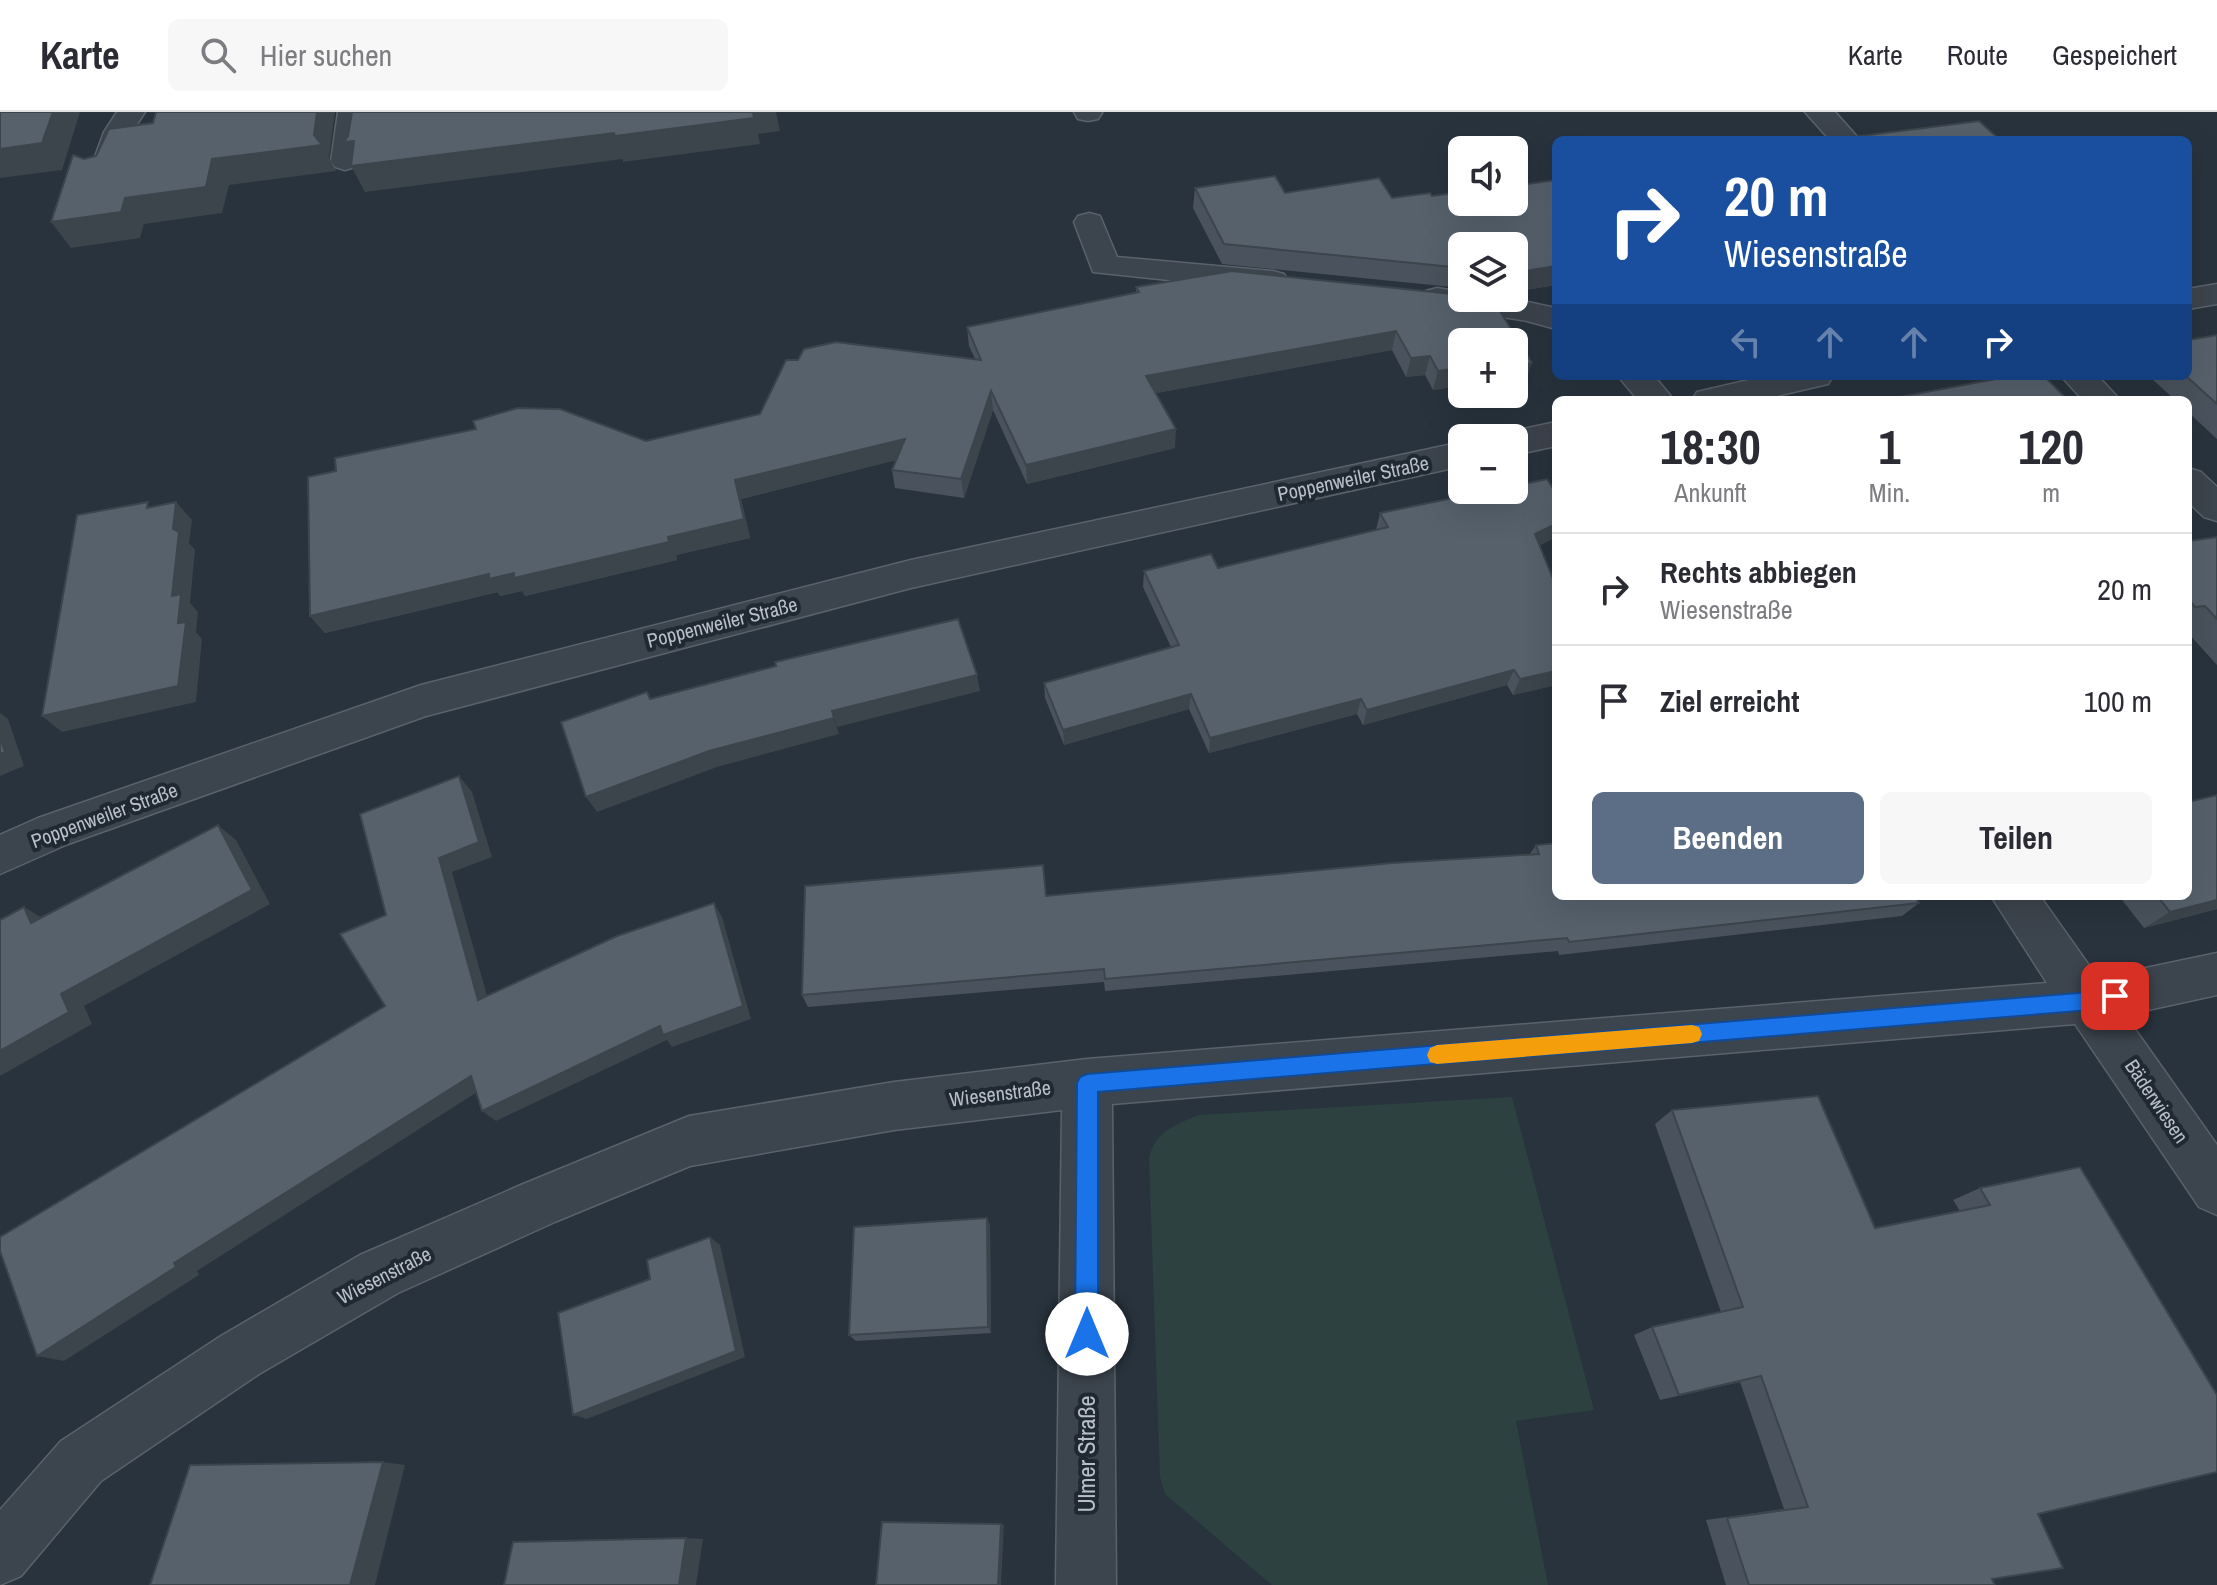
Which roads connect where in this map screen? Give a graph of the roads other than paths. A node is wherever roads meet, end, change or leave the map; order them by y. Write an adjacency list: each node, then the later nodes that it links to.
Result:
1 (131, 112): 6 (street)
2 (352, 112): 5 (street)
3 (1819, 112): 4 (street)
4 (1842, 136)
5 (345, 161)
6 (104, 173)
7 (1089, 222): 8 (street)
8 (1299, 284)
9 (2217, 294): 11 (street)
10 (1409, 296): 12 (street)
11 (2192, 298)
12 (1552, 318)
13 (1639, 380): 16 (street)
14 (1798, 380): 17 (street)
15 (2082, 380): 18 (street)
16 (1653, 396)
17 (1727, 396)
18 (2099, 396)
19 (1552, 435): 20 (street)
20 (1528, 440)
21 (1448, 457): 24 (street, Poppenweiler Straße)
22 (2192, 485): 23 (street)
23 (2217, 508)
24 (0, 855)
25 (2017, 900): 27 (street, Bäderwiesen)
26 (2217, 974): 27 (street, Wiesenstraße)
27 (2090, 1001): 28 (street, Wiesenstraße); 29 (street, Bäderwiesen)
28 (1087, 1083): 30 (street, Wiesenstraße); 31 (street, Ulmer Straße)
29 (2217, 1189)
30 (0, 1555)
31 (1086, 1585)

